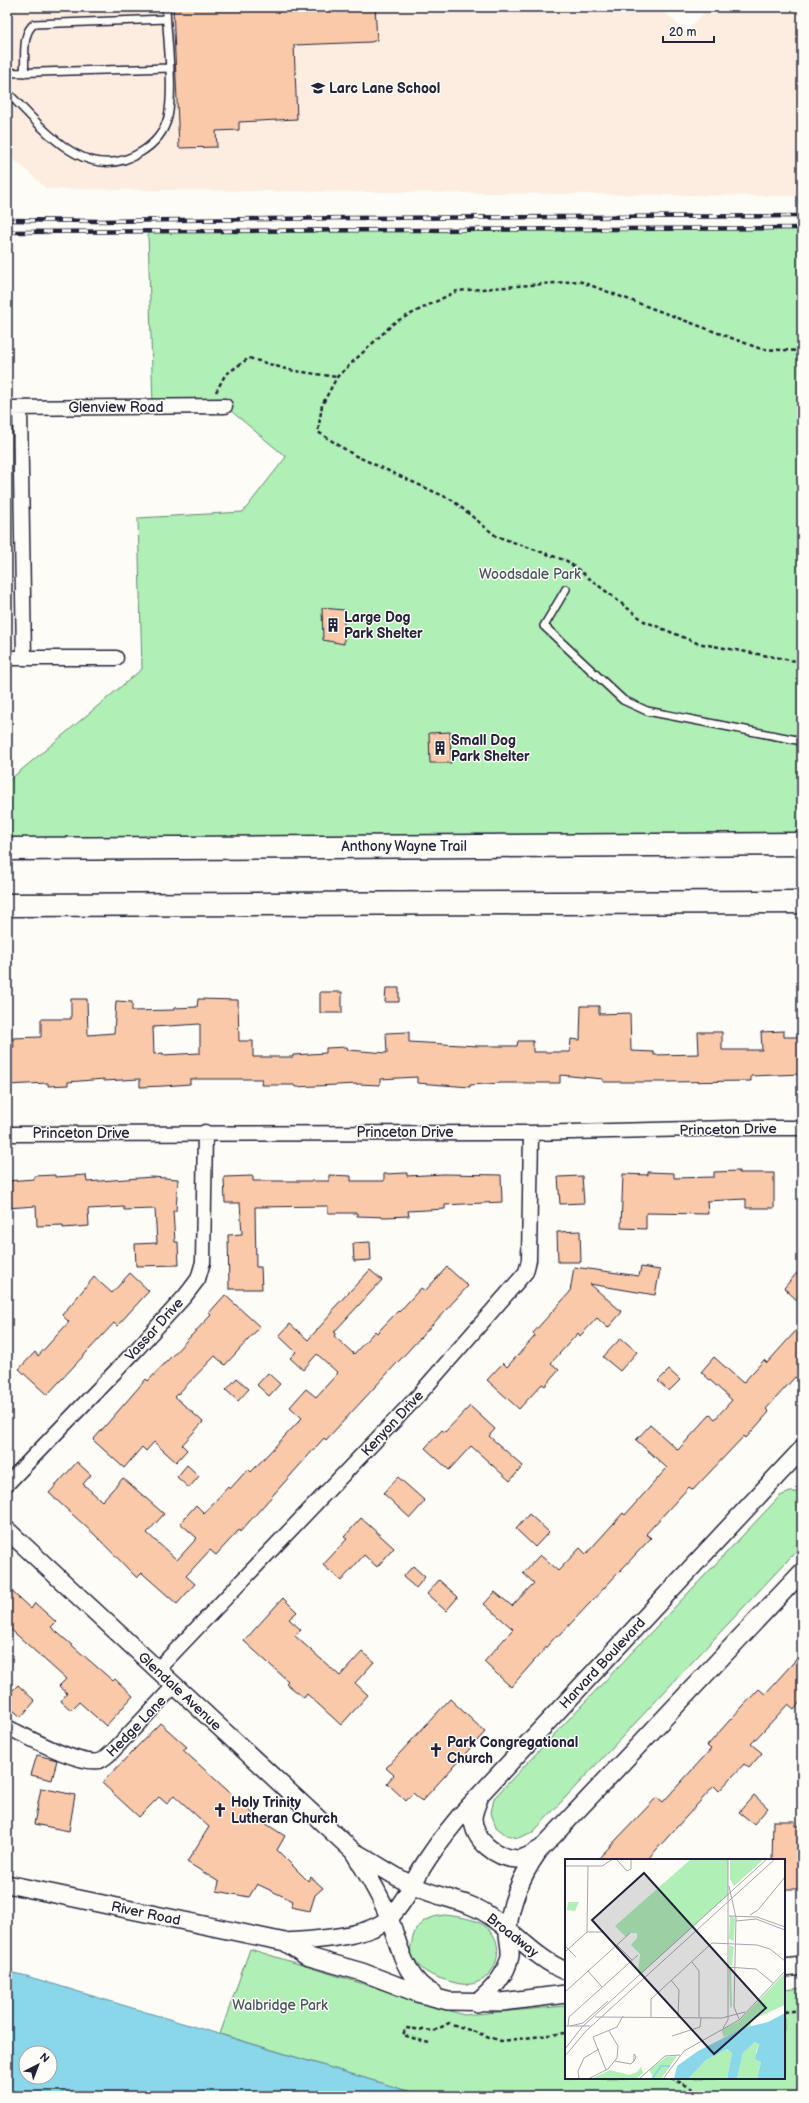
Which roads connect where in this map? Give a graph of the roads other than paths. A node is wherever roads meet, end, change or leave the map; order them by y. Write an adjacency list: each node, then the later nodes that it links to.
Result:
1 (166, 7): 2 (lane)
2 (166, 19): 3 (lane); 4 (lane)
3 (169, 68): 4 (lane); 6 (lane)
4 (24, 73): 5 (lane)
5 (7, 74)
6 (7, 92)
7 (225, 406): 8 (street, Glenview Road)
8 (14, 408): 11 (street)
9 (566, 589): 13 (lane)
10 (7, 658): 11 (street)
11 (24, 658): 12 (street)
12 (116, 658)
13 (802, 741)
14 (802, 844): 15 (highway, Anthony Wayne Trail)
15 (7, 849)
16 (802, 902): 17 (highway)
17 (7, 906)
18 (802, 1128): 20 (street, Princeton Drive)
19 (205, 1132): 20 (street, Princeton Drive); 21 (street, Princeton Drive); 23 (street, Vassar Drive)
20 (531, 1133): 26 (street, Kenyon Drive)
21 (7, 1134)
22 (800, 1456): 29 (street, Harvard Boulevard)
23 (7, 1484)
24 (7, 1530): 26 (street, Glendale Avenue)
25 (802, 1572): 30 (street)
26 (158, 1670): 27 (street, Glendale Avenue)
27 (174, 1686): 28 (street, Hedge Lane); 31 (street, Glendale Avenue)
28 (7, 1727)
29 (479, 1796): 30 (street); 33 (street, Harvard Boulevard)
30 (542, 1848): 35 (street)
31 (353, 1851): 33 (street, Glendale Avenue); 34 (street, Glendale Avenue)
32 (7, 1884): 36 (street, River Road)
33 (413, 1886): 34 (street); 35 (street, Broadway)
34 (390, 1918): 36 (street, River Road); 41 (street, Glendale Avenue)
35 (508, 1930): 39 (street, Broadway); 42 (street)
36 (285, 1942): 41 (street, River Road)
37 (802, 1966): 38 (street)
38 (785, 1968)
39 (565, 1970)
40 (565, 1994): 42 (street)
41 (448, 2001): 42 (street, River Road)
42 (477, 2003)

